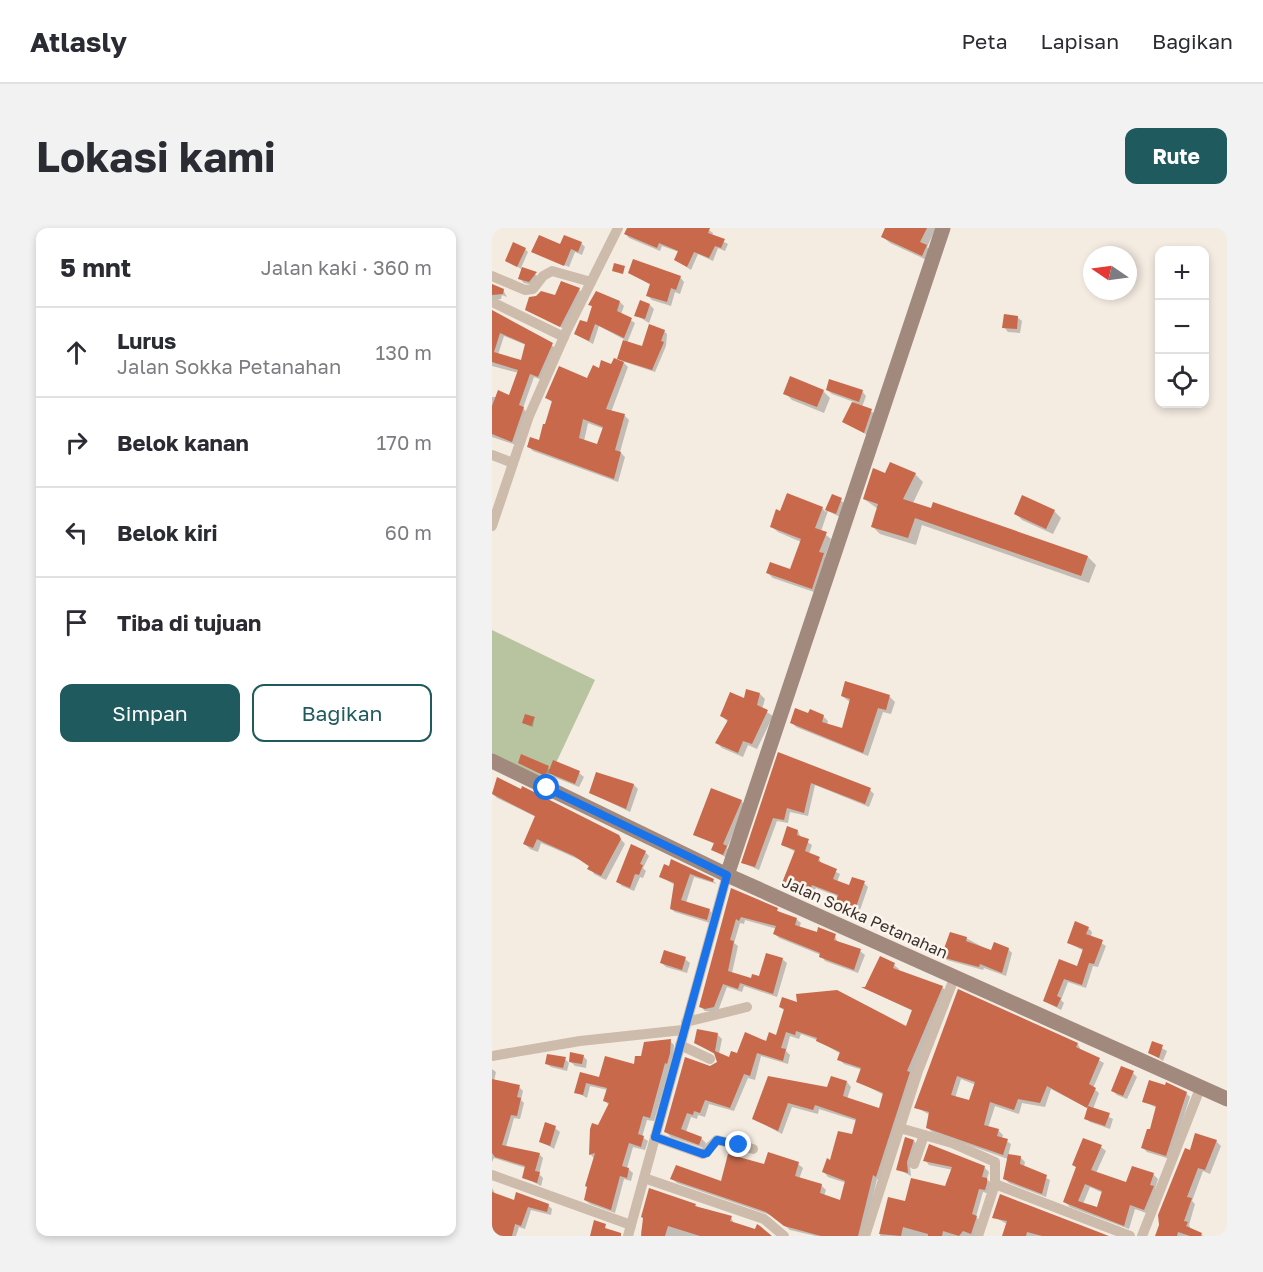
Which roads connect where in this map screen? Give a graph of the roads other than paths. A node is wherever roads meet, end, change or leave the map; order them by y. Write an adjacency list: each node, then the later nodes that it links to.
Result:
1 (618, 228): 4 (street)
2 (943, 228): 11 (street)
3 (492, 276): 4 (street)
4 (591, 282): 6 (street)
5 (492, 302): 6 (street)
6 (564, 337): 8 (street)
7 (492, 455): 8 (street)
8 (513, 464): 9 (street)
9 (492, 526)
10 (492, 761): 11 (street, Jalan Sokka Petanahan)
11 (727, 875): 12 (street, Jalan Sokka Petanahan); 14 (street)
12 (955, 976): 18 (street, Jalan Sokka Petanahan); 20 (street)
13 (747, 1007): 14 (street)
14 (684, 1026): 15 (street); 16 (street)
15 (680, 1045): 17 (street); 22 (street)
16 (492, 1056)
17 (710, 1059)
18 (1201, 1086): 19 (street, Jalan Sokka Petanahan); 33 (street)
19 (1227, 1099)
20 (900, 1128): 21 (street); 30 (street)
21 (924, 1135): 24 (street); 27 (street)
22 (655, 1137): 23 (street); 26 (street)
23 (753, 1149)
24 (914, 1164)
25 (492, 1175): 28 (street)
26 (644, 1178): 28 (street); 29 (street)
27 (995, 1184): 31 (street); 32 (street)
28 (630, 1231)
29 (784, 1236)
30 (865, 1236)
31 (978, 1236)
32 (1130, 1236)
33 (1142, 1236)

